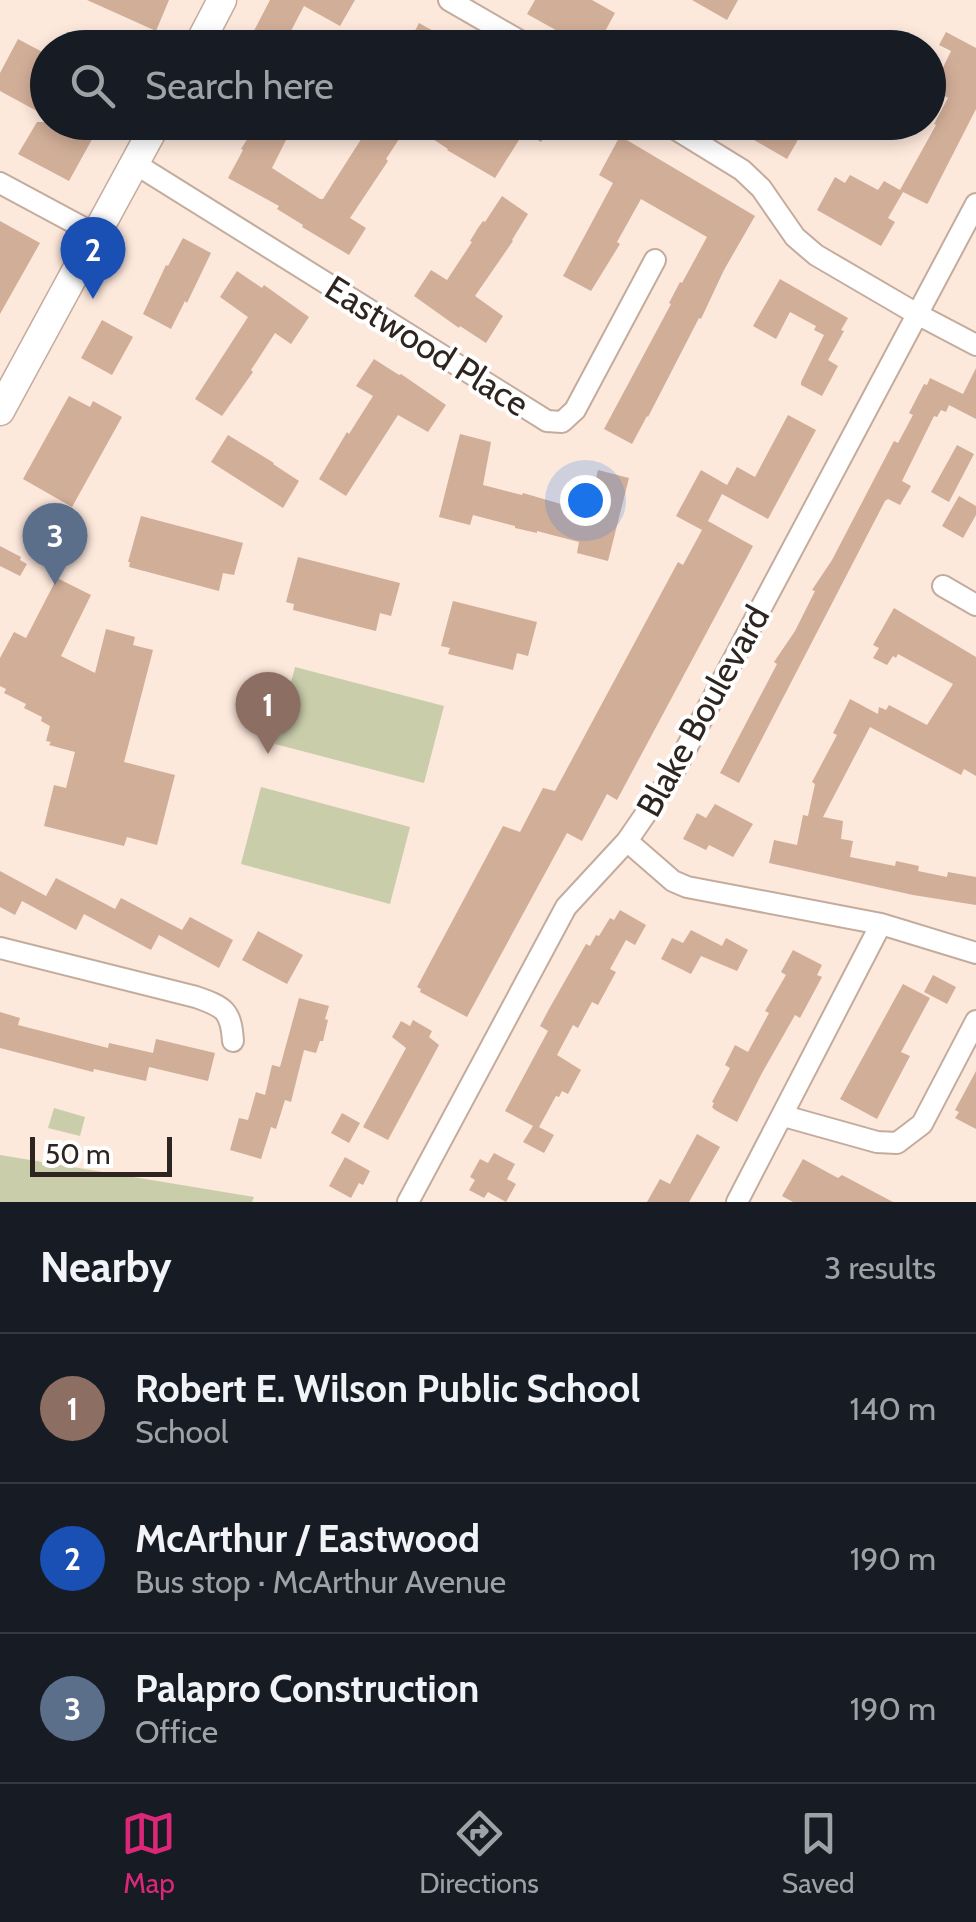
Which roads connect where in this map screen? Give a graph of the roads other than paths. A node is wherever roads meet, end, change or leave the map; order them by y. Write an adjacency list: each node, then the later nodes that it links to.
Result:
1 (222, 0): 3 (main road)
2 (449, 0): 4 (street)
3 (206, 30)
4 (501, 30)
5 (146, 140): 7 (main road)
6 (693, 140): 12 (street)
7 (134, 163): 10 (main road); 11 (street, Eastwood Place)
8 (0, 182): 10 (street)
9 (976, 204): 12 (street, Blake Boulevard)
10 (95, 234): 14 (main road)
11 (656, 260)
12 (917, 314): 13 (street); 17 (street, Blake Boulevard)
13 (976, 344)
14 (0, 411)
15 (943, 586): 16 (street)
16 (976, 605)
17 (628, 841): 18 (street); 25 (street, Blake Boulevard)
18 (881, 924): 20 (street); 24 (street)
19 (0, 948): 22 (street)
20 (976, 953)
21 (976, 1022): 23 (street)
22 (233, 1041)
23 (968, 1058): 24 (street)
24 (784, 1116): 26 (street)
25 (408, 1202)
26 (737, 1202)

